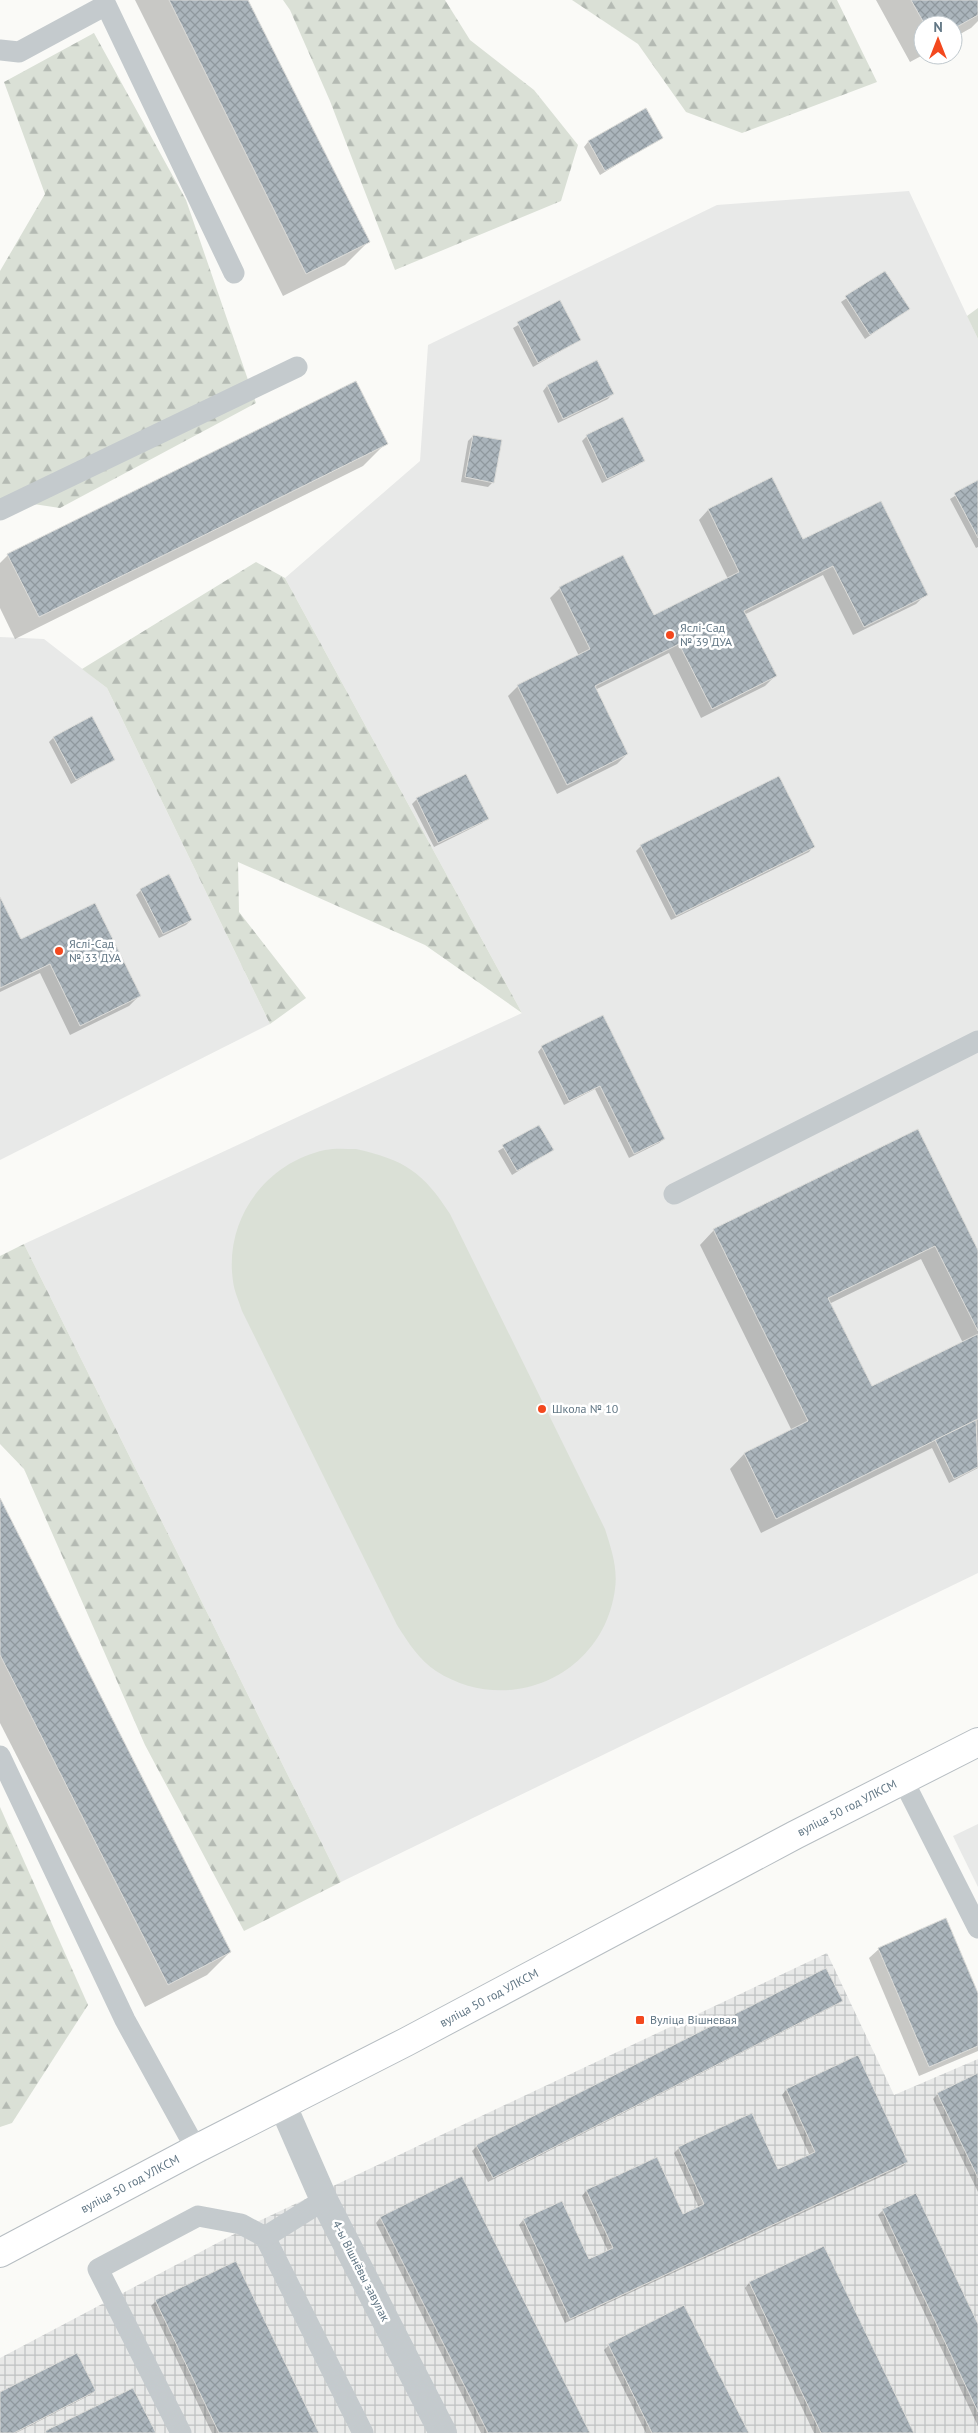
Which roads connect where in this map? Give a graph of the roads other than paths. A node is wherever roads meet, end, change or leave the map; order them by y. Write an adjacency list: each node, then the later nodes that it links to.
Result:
1 (0, 50): 2 (lane)
2 (234, 273)
3 (297, 367): 4 (lane)
4 (0, 510)
5 (978, 1041): 6 (lane)
6 (674, 1194)
7 (978, 1742): 9 (main road, вуліца 50 год УЛКСМ)
8 (0, 1756): 12 (lane)
9 (904, 1780): 10 (lane); 11 (main road, вуліца 50 год УЛКСМ)
10 (978, 1928)
11 (283, 2106): 12 (main road, вуліца 50 год УЛКСМ); 13 (street, 4-ы Вішнёвы завулак)
12 (196, 2149): 15 (main road, вуліца 50 год УЛКСМ)
13 (324, 2200): 14 (lane); 18 (street, 4-ы Вішнёвы завулак)
14 (264, 2237): 16 (lane); 17 (lane)
15 (0, 2253)
16 (181, 2433)
17 (362, 2433)
18 (443, 2433)

